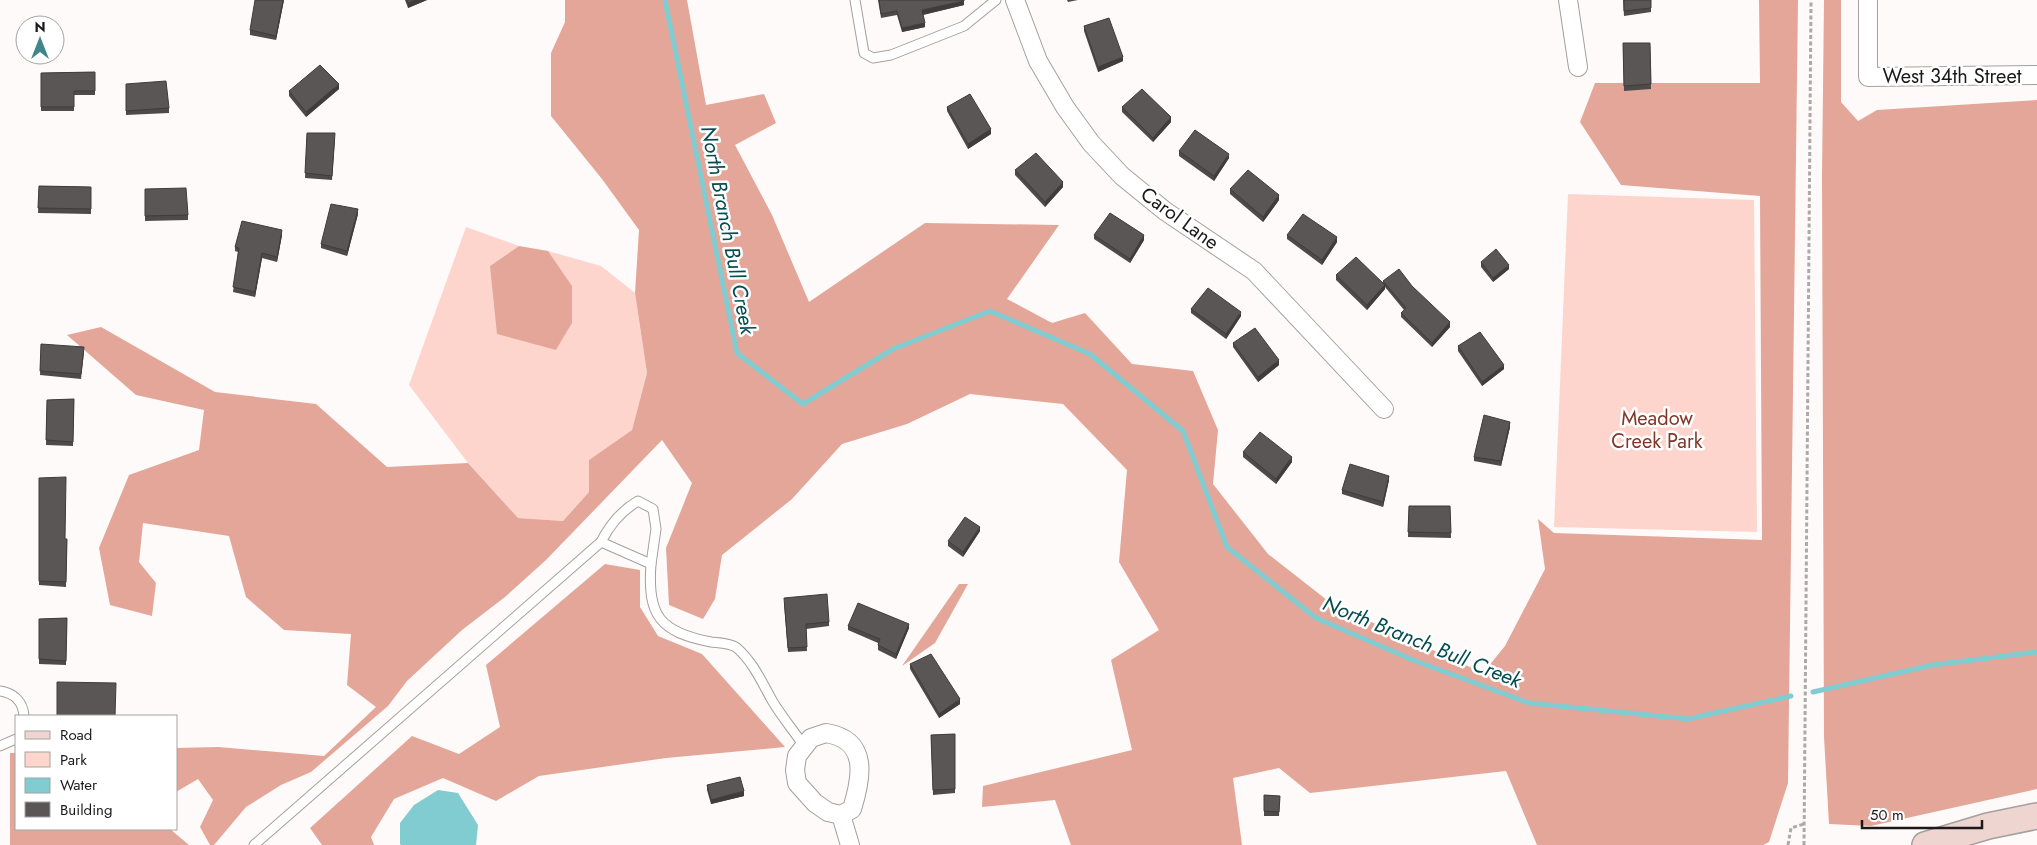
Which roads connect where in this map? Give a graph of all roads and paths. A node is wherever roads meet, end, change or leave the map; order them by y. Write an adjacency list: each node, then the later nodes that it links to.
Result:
1 (854, 0): 6 (lane)
2 (1015, 0): 9 (street, Carol Lane)
3 (1568, 0): 7 (street)
4 (1812, 0): 19 (path)
5 (1868, 0): 8 (street, West 34th Street)
6 (994, 1)
7 (1578, 67)
8 (2037, 75)
9 (1384, 409)
10 (601, 542): 11 (lane); 11 (lane); 20 (lane)
11 (651, 564): 16 (lane)
12 (0, 691): 13 (lane)
13 (24, 715)
14 (15, 739): 15 (lane)
15 (0, 746)
16 (804, 746): 17 (street); 17 (street)
17 (841, 815): 21 (street)
18 (2037, 816): 24 (main road)
19 (1804, 824): 22 (path); 23 (path)
20 (254, 845)
21 (850, 845)
22 (1788, 845)
23 (1804, 845)
24 (1925, 845)

